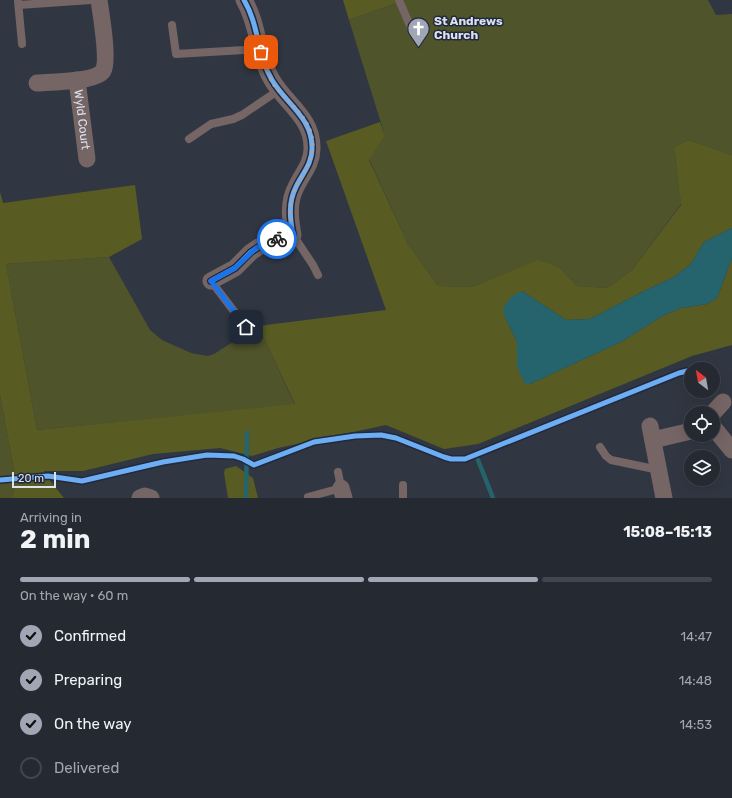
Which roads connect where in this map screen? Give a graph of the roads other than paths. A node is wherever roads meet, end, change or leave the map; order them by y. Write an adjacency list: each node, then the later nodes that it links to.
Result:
1 (91, 0): 5 (lane)
2 (99, 0): 10 (street, Wyld Court)
3 (244, 0): 9 (street)
4 (400, 0): 7 (lane)
5 (18, 2): 8 (lane)
6 (172, 25): 9 (lane)
7 (412, 28)
8 (22, 44)
9 (260, 47): 12 (street)
10 (76, 80): 11 (street, Wyld Court); 14 (street, Wyld Court)
11 (37, 83)
12 (279, 90): 13 (lane); 15 (street)
13 (189, 139)
14 (87, 159)
15 (293, 235): 16 (lane); 17 (street)
16 (318, 275)
17 (211, 281): 18 (lane)
18 (246, 327)
19 (684, 432): 23 (street)
20 (720, 435): 22 (street)
21 (600, 447): 23 (lane)
22 (732, 450)
23 (659, 470): 27 (street)
24 (403, 485): 30 (lane)
25 (341, 486): 26 (lane)
26 (308, 496)
27 (659, 496)
28 (140, 498): 29 (street)
29 (151, 498)
30 (403, 498)

